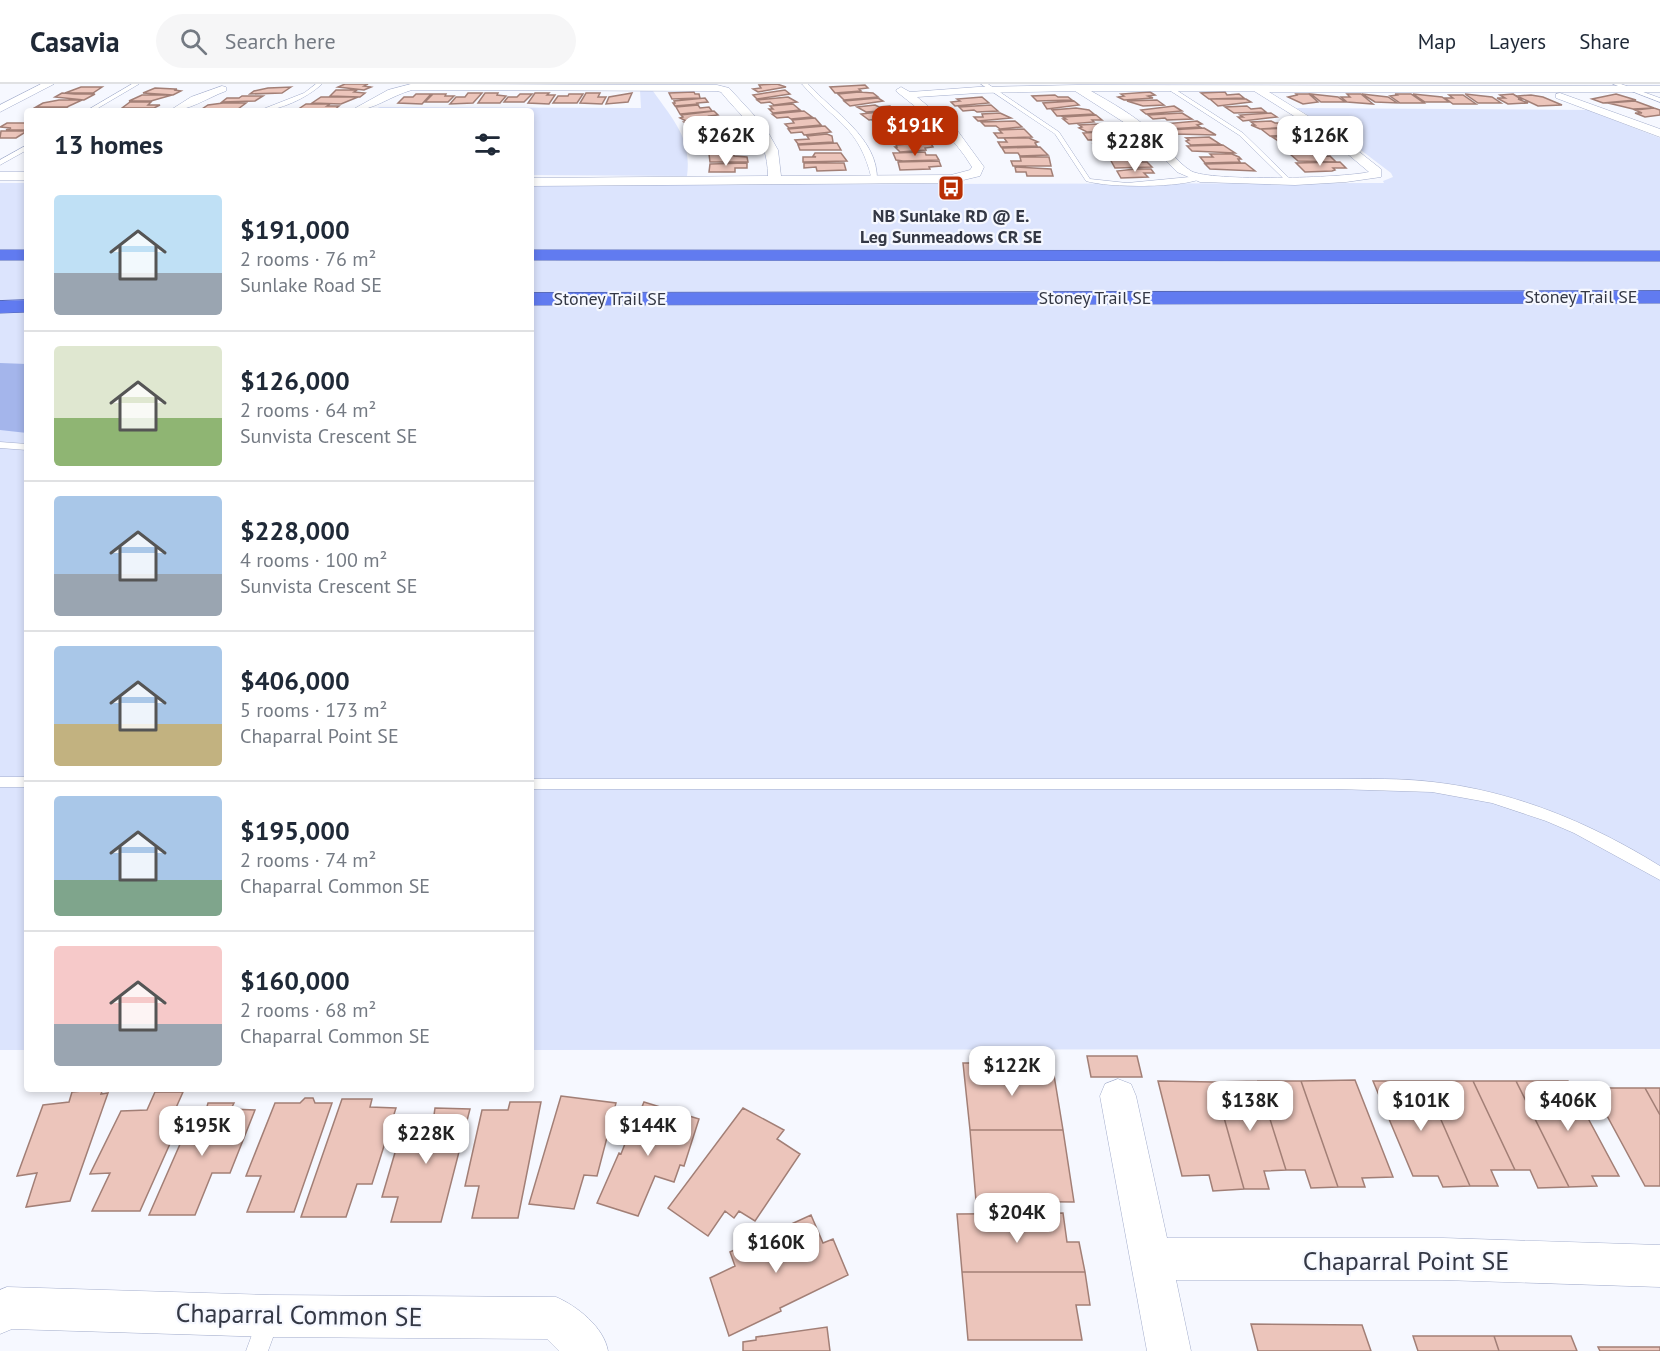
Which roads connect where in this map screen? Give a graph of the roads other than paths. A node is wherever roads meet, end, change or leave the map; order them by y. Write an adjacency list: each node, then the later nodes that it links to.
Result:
1 (136, 84): 17 (lane)
2 (319, 84): 19 (lane)
3 (805, 84): 29 (lane)
4 (894, 84): 15 (street)
5 (47, 85): 6 (street); 21 (street)
6 (22, 87)
7 (988, 87): 11 (street); 15 (street); 27 (lane)
8 (1168, 87): 9 (street); 11 (street); 28 (lane)
9 (1254, 87): 12 (street); 28 (street)
10 (1621, 87): 12 (street); 14 (street); 16 (lane)
11 (1077, 88): 27 (street)
12 (1536, 88): 22 (street)
13 (222, 89): 18 (street)
14 (1660, 89)
15 (907, 95): 29 (street)
16 (1660, 100)
17 (94, 108)
18 (180, 108)
19 (269, 108)
20 (362, 108): 30 (street)
21 (0, 109)
22 (1660, 133)
23 (24, 149): 24 (lane)
24 (0, 163)
25 (0, 176): 26 (street)
26 (24, 176)
27 (1200, 178): 28 (street)
28 (1287, 179)
29 (875, 180): 30 (street)
30 (776, 181): 31 (street)
31 (534, 182)
32 (1660, 251): 36 (highway)
33 (0, 255): 34 (highway)
34 (24, 255)
35 (534, 255): 36 (highway, Stoney Trail SE)
36 (1276, 256): 37 (highway, Stoney Trail SE)
37 (1660, 256)
38 (1446, 297): 39 (highway, Stoney Trail SE); 40 (highway, Stoney Trail SE); 43 (highway)
39 (1660, 297)
40 (534, 299)
41 (0, 300): 42 (highway)
42 (24, 300)
43 (1660, 303)
44 (24, 306): 45 (highway)
45 (0, 307)
46 (0, 445): 47 (lane)
47 (24, 447)
48 (0, 782): 49 (lane)
49 (24, 782)
50 (534, 784): 51 (lane)
51 (1660, 874)
52 (1118, 1096): 53 (street)
53 (1151, 1259): 54 (street, Chaparral Point SE); 58 (street)
54 (1660, 1266)
55 (0, 1313): 56 (street, Chaparral Common SE)
56 (263, 1333): 57 (street, Chaparral Common SE)
57 (586, 1351)
58 (1169, 1351)

